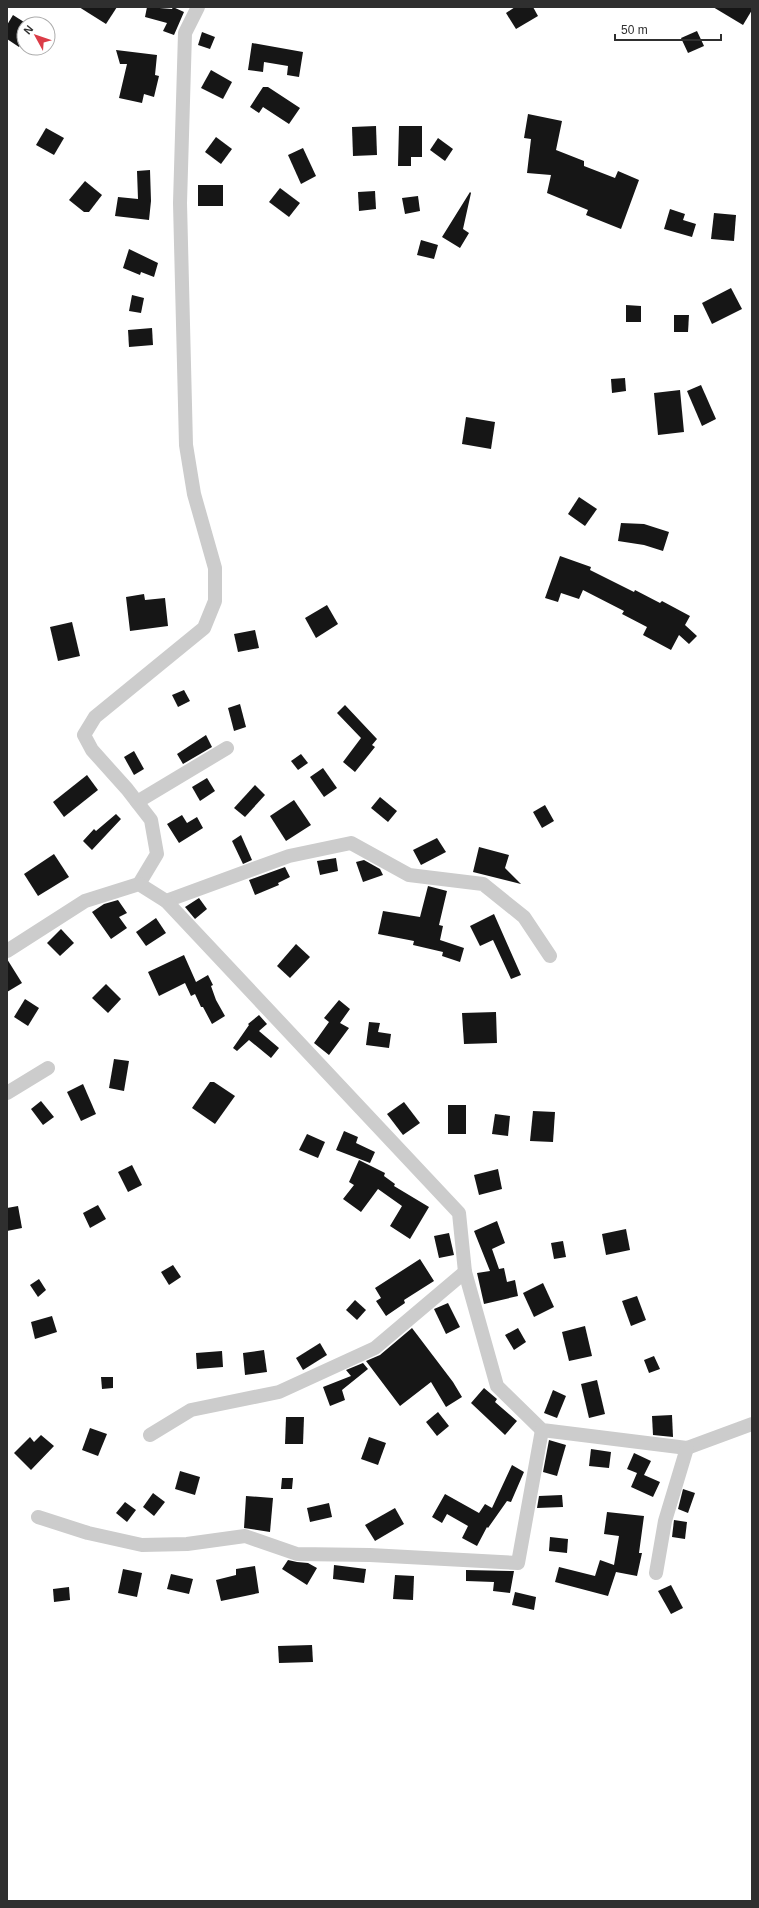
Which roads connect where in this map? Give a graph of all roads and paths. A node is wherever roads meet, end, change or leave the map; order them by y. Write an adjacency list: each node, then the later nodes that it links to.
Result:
1 (198, 7): 3 (street)
2 (227, 748): 3 (street)
3 (137, 802): 4 (street)
4 (139, 884): 5 (street); 6 (street)
5 (166, 901): 7 (street); 10 (street)
6 (7, 951)
7 (550, 956)
8 (48, 1068): 9 (street)
9 (7, 1093)
10 (465, 1272): 12 (street); 13 (street)
11 (752, 1424): 14 (street)
12 (542, 1430): 14 (street); 15 (street)
13 (150, 1435)
14 (686, 1448): 16 (street)
15 (38, 1517)
16 (656, 1573)

